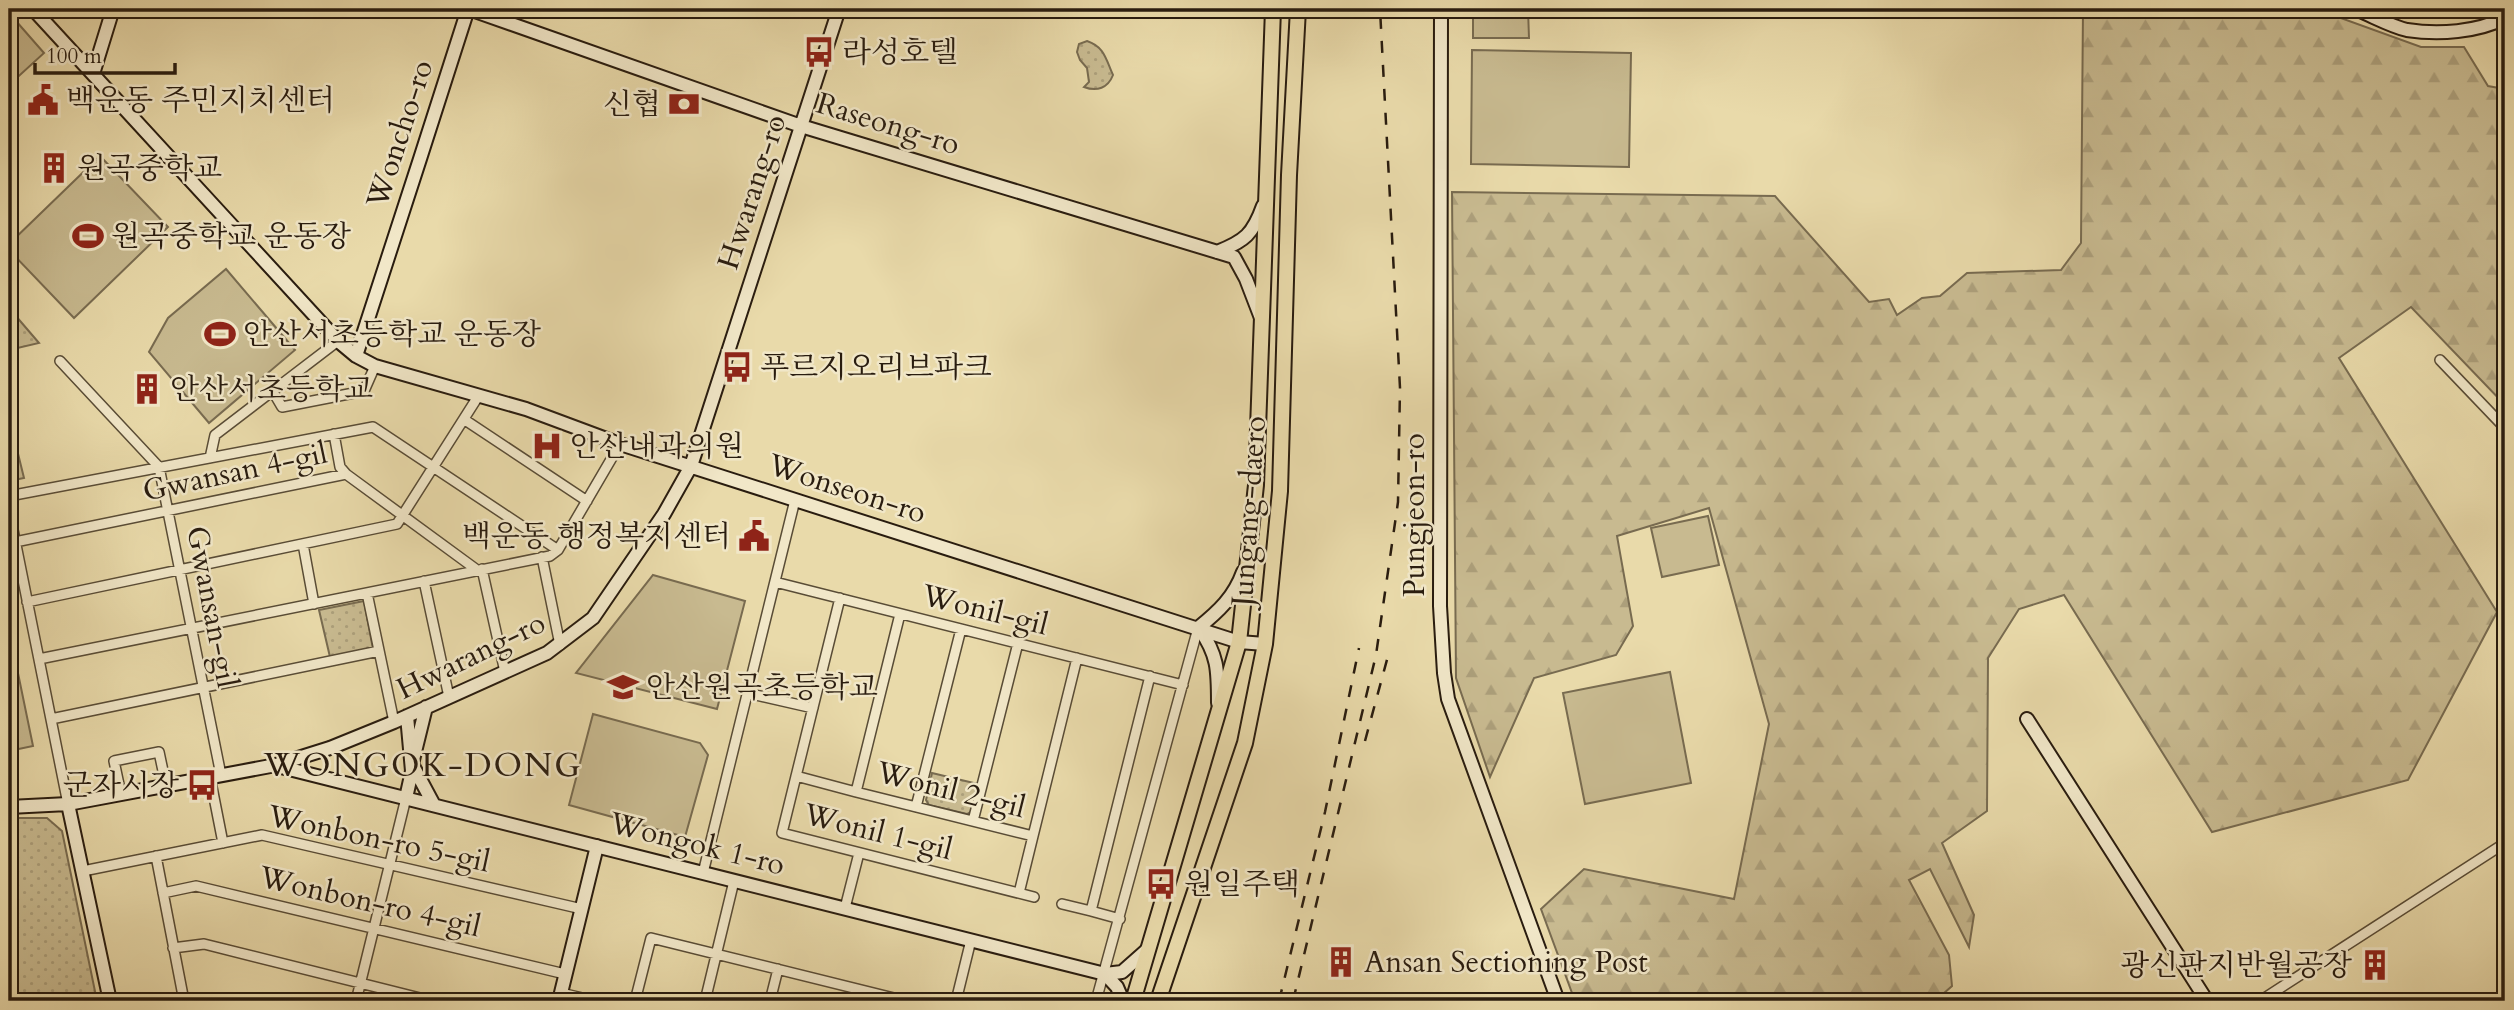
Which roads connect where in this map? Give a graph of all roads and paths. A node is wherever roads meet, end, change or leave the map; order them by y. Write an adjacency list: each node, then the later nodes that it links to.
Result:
1 (33, 9): 12 (street, Wonseon-ro)
2 (113, 9): 12 (street)
3 (468, 9): 13 (street, Raseong-ro); 18 (street, Woncho-ro)
4 (839, 9): 13 (street, Hwarang-ro)
5 (1273, 9): 14 (main road, Jungang-daero)
6 (1298, 9): 58 (main road, Jungang-daero)
7 (1441, 9): 132 (street, Pungjeon-ro)
8 (1818, 9): 9 (street)
9 (1854, 9)
10 (2355, 9): 11 (street)
11 (2505, 18)
12 (93, 74): 17 (street, Wonseon-ro)
13 (801, 126): 15 (street, Raseong-ro); 29 (street, Hwarang-ro)
14 (1266, 199): 15 (street); 16 (main road, Jungang-daero)
15 (1217, 252): 16 (street)
16 (1261, 318): 43 (main road, Jungang-daero)
17 (338, 341): 18 (street, Wonseon-ro); 22 (street)
18 (356, 356): 21 (street, Wonseon-ro)
19 (2440, 360): 25 (street)
20 (60, 361): 30 (street)
21 (375, 366): 22 (street); 23 (street, Wonseon-ro)
22 (272, 390): 28 (street)
23 (479, 395): 24 (street); 27 (street, Wonseon-ro)
24 (465, 419): 31 (street); 35 (street)
25 (2505, 428)
26 (334, 434): 28 (street); 31 (street); 32 (street)
27 (620, 444): 29 (street, Wonseon-ro); 35 (street)
28 (210, 458): 30 (street)
29 (691, 466): 34 (street, Wonseon-ro); 59 (street, Hwarang-ro)
30 (159, 467): 33 (street); 37 (street, Gwansan-gil)
31 (434, 468): 38 (street); 41 (street)
32 (346, 474): 37 (street, Gwansan 4-gil); 38 (street, Gwansan 4-gil)
33 (9, 496)
34 (795, 500): 47 (street); 54 (street, Wonseon-ro)
35 (587, 501): 41 (street)
36 (9, 510): 39 (street)
37 (168, 511): 39 (street, Gwansan 4-gil); 44 (street, Gwansan-gil)
38 (403, 517): 40 (street); 45 (street, Gwansan 4-gil)
39 (15, 542): 50 (street)
40 (303, 544): 44 (street); 51 (street)
41 (558, 550): 42 (street)
42 (542, 557): 45 (street); 59 (street)
43 (1248, 559): 54 (street); 56 (main road, Jungang-daero)
44 (180, 570): 50 (street); 53 (street, Gwansan-gil)
45 (480, 570): 46 (street); 63 (street)
46 (424, 581): 48 (street); 68 (street)
47 (775, 582): 49 (street, Wonil-gil); 67 (street)
48 (367, 593): 51 (street); 60 (street)
49 (840, 598): 52 (street, Wonil-gil); 70 (street, Wonil 1-gil)
50 (27, 602): 62 (street)
51 (314, 604): 53 (street)
52 (901, 614): 55 (street, Wonil-gil); 81 (street, Wonil 2-gil)
53 (191, 628): 62 (street); 66 (street, Gwansan-gil)
54 (1198, 628): 56 (street, Wonseon-ro); 65 (street); 72 (street)
55 (961, 629): 57 (street, Wonil-gil); 87 (street)
56 (1239, 642): 58 (street, Wonseon-ro); 72 (main road, Jungang-daero)
57 (1018, 643): 61 (street, Wonil-gil); 88 (street)
58 (1265, 644): 131 (main road, Jungang-daero)
59 (560, 645): 63 (street, Hwarang-ro)
60 (379, 651): 66 (street); 75 (street)
61 (1077, 658): 64 (street, Wonil-gil); 89 (street, Wonil 2-gil)
62 (39, 659): 73 (street)
63 (505, 672): 68 (street, Hwarang-ro)
64 (1150, 676): 65 (street, Wonil-gil); 105 (street)
65 (1183, 685): 106 (street)
66 (203, 687): 73 (street); 78 (street, Gwansan-gil)
67 (747, 693): 70 (street); 97 (street)
68 (449, 697): 69 (street, Hwarang-ro)
69 (426, 707): 71 (street, Hwarang-ro); 76 (street)
70 (813, 708): 79 (street, Wonil 1-gil)
71 (407, 716): 75 (street, Hwarang-ro); 76 (street)
72 (1218, 718): 110 (main road, Jungang-daero)
73 (51, 719): 84 (street)
74 (2027, 719): 133 (street)
75 (394, 722): 77 (street, Hwarang-ro)
76 (412, 764): 83 (street); 85 (street)
77 (276, 765): 78 (street, Hwarang-ro); 83 (street, Wongok 1-ro)
78 (215, 776): 80 (street, Hwarang-ro); 90 (street, Gwansan-gil)
79 (796, 776): 81 (street); 93 (street, Wonil 1-gil)
80 (166, 785): 82 (street, Hwarang-ro); 82 (street)
81 (856, 792): 87 (street, Wonil 2-gil)
82 (121, 794): 84 (street, Hwarang-ro)
83 (406, 798): 85 (street, Wongok 1-ro); 95 (street)
84 (68, 804): 86 (street, Hwarang-ro); 96 (street)
85 (434, 805): 92 (street, Wongok 1-ro)
86 (9, 807)
87 (916, 807): 88 (street, Wonil 2-gil)
88 (973, 821): 89 (street, Wonil 2-gil)
89 (1033, 836): 100 (street)
90 (223, 842): 94 (street, Wonbon-ro 5-gil); 95 (street, Wonbon-ro 5-gil)
91 (2505, 843): 134 (street)
92 (597, 846): 97 (street, Wongok 1-ro); 104 (street)
93 (859, 853): 100 (street, Wonil 1-gil); 103 (street)
94 (156, 856): 96 (street, Wonbon-ro 5-gil); 99 (street)
95 (389, 864): 104 (street, Wonbon-ro 5-gil); 107 (street)
96 (83, 871): 118 (street)
97 (703, 873): 98 (street, Wongok 1-ro)
98 (734, 881): 103 (street, Wongok 1-ro); 111 (street)
99 (163, 893): 107 (street, Wonbon-ro 4-gil); 109 (street)
100 (1019, 893): 101 (street, Wonil 1-gil)
101 (1034, 897)
102 (1062, 904): 105 (street)
103 (845, 908): 108 (street, Wongok 1-ro)
104 (582, 909): 113 (street)
105 (1091, 911): 106 (street)
106 (1120, 919): 114 (street)
107 (374, 929): 113 (street, Wonbon-ro 4-gil); 115 (street)
108 (971, 940): 114 (street, Wongok 1-ro); 127 (street)
109 (173, 948): 115 (street); 119 (street)
110 (1149, 949): 114 (street); 130 (main road, Jungang-daero)
111 (716, 954): 112 (street); 123 (street); 124 (street)
112 (778, 970): 117 (street); 125 (street)
113 (565, 974): 116 (street)
114 (1105, 974): 128 (street); 129 (street)
115 (360, 983): 120 (street); 121 (street)
116 (560, 997): 122 (street)
117 (892, 1000): 126 (street)
118 (110, 1001)
119 (184, 1001)
120 (356, 1001)
121 (432, 1001)
122 (595, 1001)
123 (635, 1001)
124 (705, 1001)
125 (770, 1001)
126 (906, 1001)
127 (956, 1001)
128 (1096, 1001)
129 (1123, 1001)
130 (1133, 1001)
131 (1158, 1001)
132 (1558, 1001)
133 (2207, 1001)
134 (2260, 1001)

